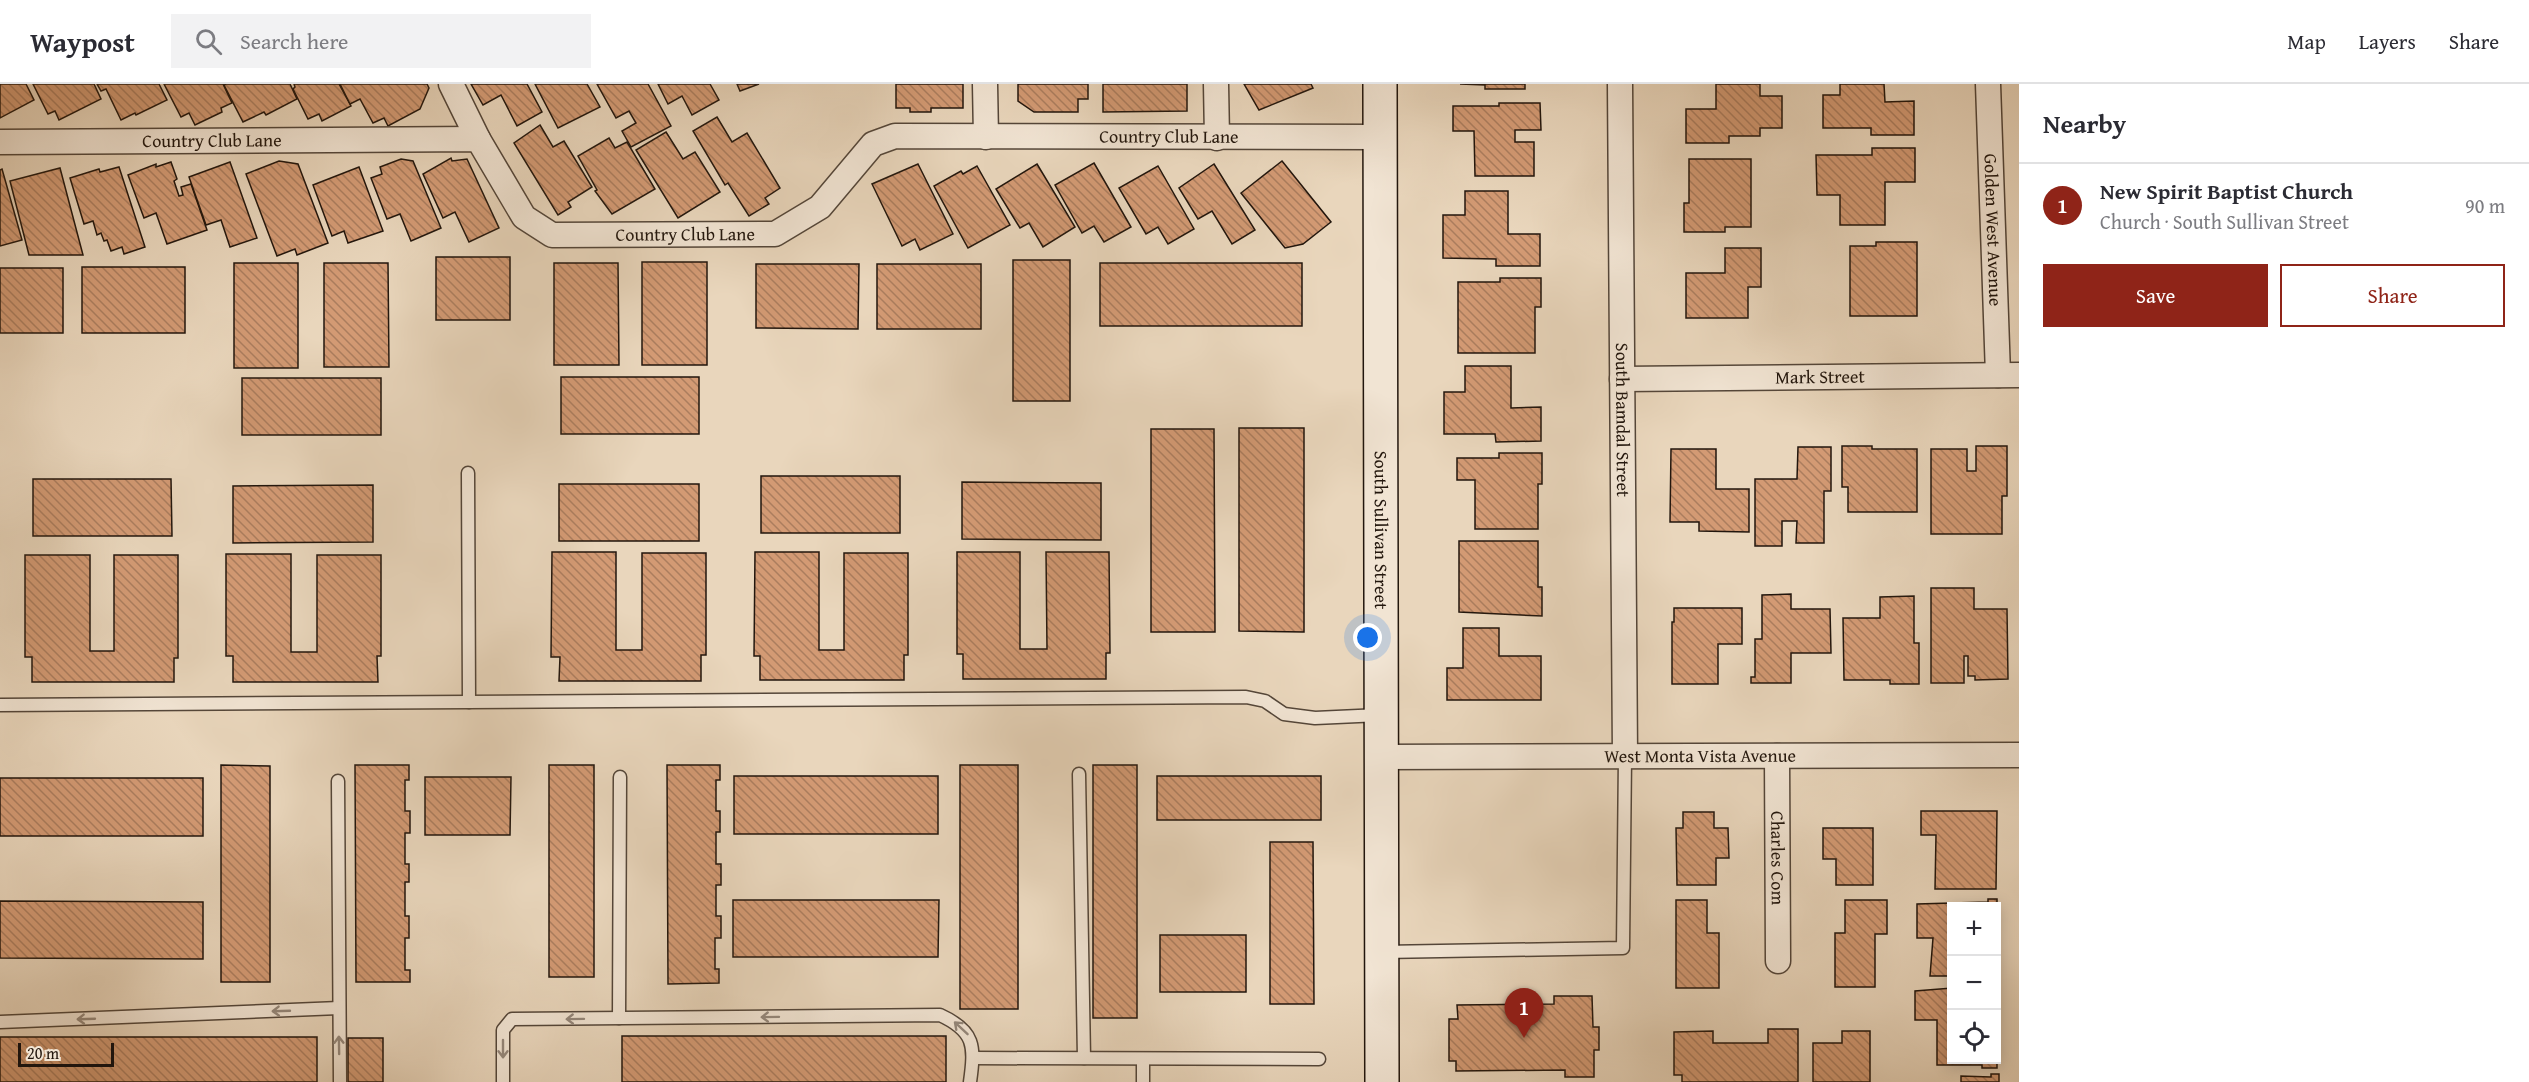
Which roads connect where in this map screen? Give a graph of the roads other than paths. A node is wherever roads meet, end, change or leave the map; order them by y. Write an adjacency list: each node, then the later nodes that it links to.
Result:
1 (451, 84): 10 (street)
2 (985, 84): 7 (street)
3 (1216, 84): 9 (street)
4 (1380, 84): 8 (street, South Sullivan Street)
5 (1620, 84): 13 (street, South Bamdal Street)
6 (1988, 84): 12 (street, Golden West Avenue)
7 (986, 137): 9 (street, Country Club Lane); 10 (street, Country Club Lane)
8 (1380, 137): 9 (street, Country Club Lane); 17 (street, South Sullivan Street)
9 (1217, 138)
10 (478, 139): 11 (street, Country Club Lane)
11 (0, 142)
12 (2008, 375): 13 (street, Mark Street)
13 (1622, 379): 19 (street, South Bamdal Street)
14 (468, 473): 15 (lane)
15 (469, 702): 16 (lane); 17 (lane)
16 (0, 705)
17 (1382, 715): 21 (street, South Sullivan Street)
18 (2019, 754): 20 (street, West Monta Vista Avenue)
19 (1625, 756): 20 (street, West Monta Vista Avenue); 21 (street, West Monta Vista Avenue); 25 (lane)
20 (1777, 756): 26 (street, Charles Com)
21 (1382, 757): 25 (street, South Sullivan Street)
22 (1079, 774): 31 (lane)
23 (620, 777): 28 (lane)
24 (338, 781): 27 (lane)
25 (1382, 952): 38 (street, South Sullivan Street)
26 (1778, 961)
27 (339, 1008): 29 (lane, one-way to 29); 34 (lane, one-way to 27)
28 (619, 1018): 30 (lane, one-way to 28); 35 (lane, one-way to 35)
29 (0, 1022)
30 (974, 1058): 31 (lane); 36 (lane)
31 (1084, 1058): 32 (lane)
32 (1143, 1059): 33 (lane); 37 (lane)
33 (1319, 1059)
34 (340, 1082)
35 (503, 1082)
36 (970, 1082)
37 (1143, 1082)
38 (1382, 1082)

